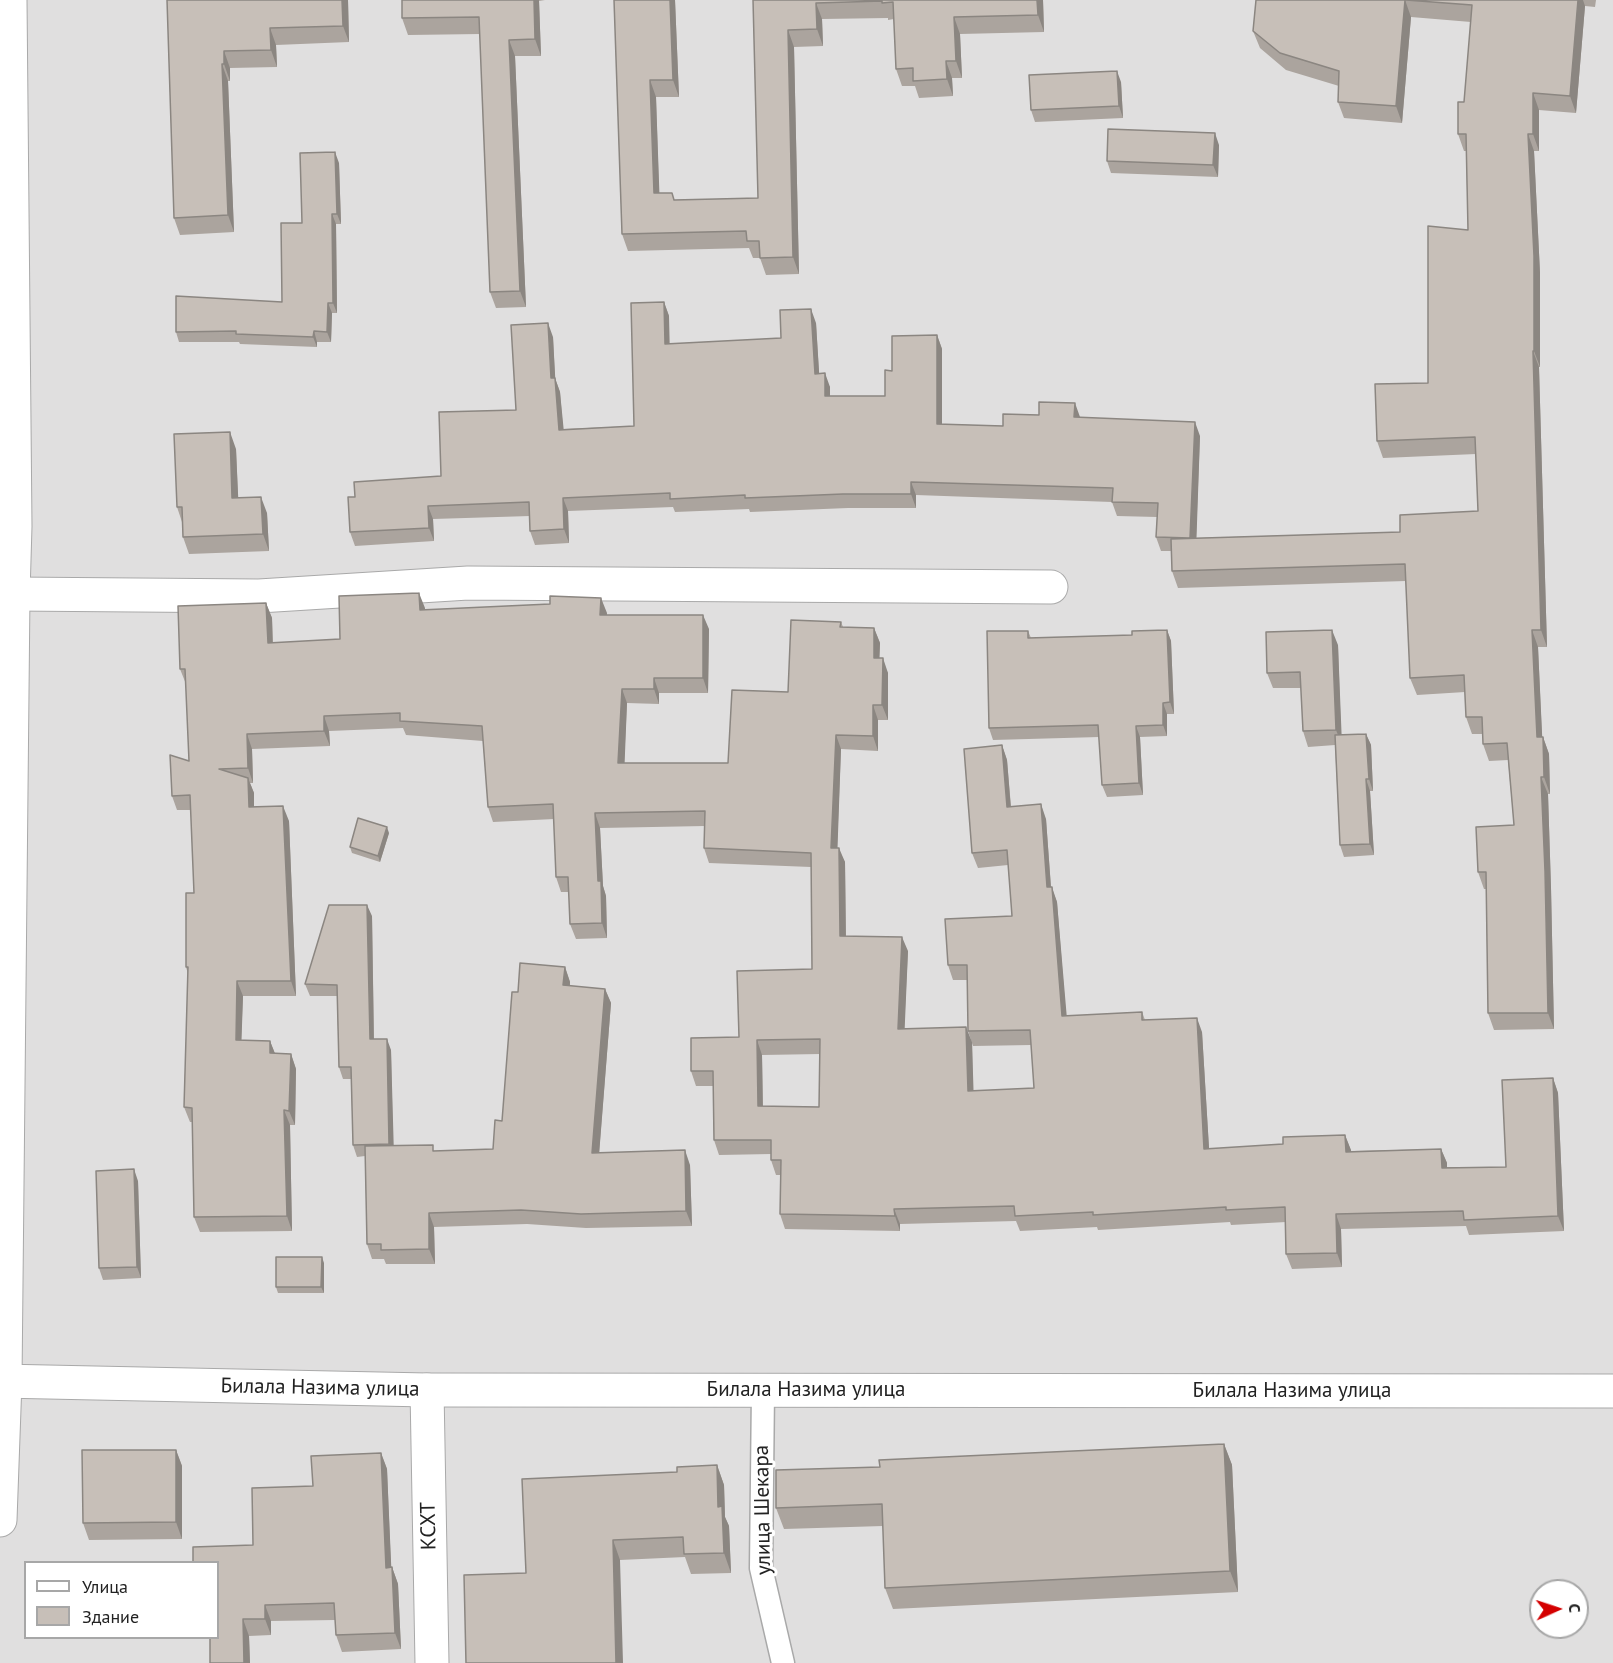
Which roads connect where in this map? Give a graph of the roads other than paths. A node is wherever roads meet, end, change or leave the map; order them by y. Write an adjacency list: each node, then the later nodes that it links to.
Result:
1 (10, 0): 2 (street)
2 (8, 526): 4 (street)
3 (1051, 587): 4 (street)
4 (13, 594): 5 (street)
5 (2, 1381): 6 (street, Билала Назима улица); 9 (street)
6 (427, 1390): 7 (street, Билала Назима улица); 10 (street, КСХТ)
7 (763, 1390): 8 (street, Билала Назима улица); 11 (lane, улица Шекара)
8 (1613, 1391)
9 (0, 1520)
10 (432, 1663)
11 (783, 1663)

